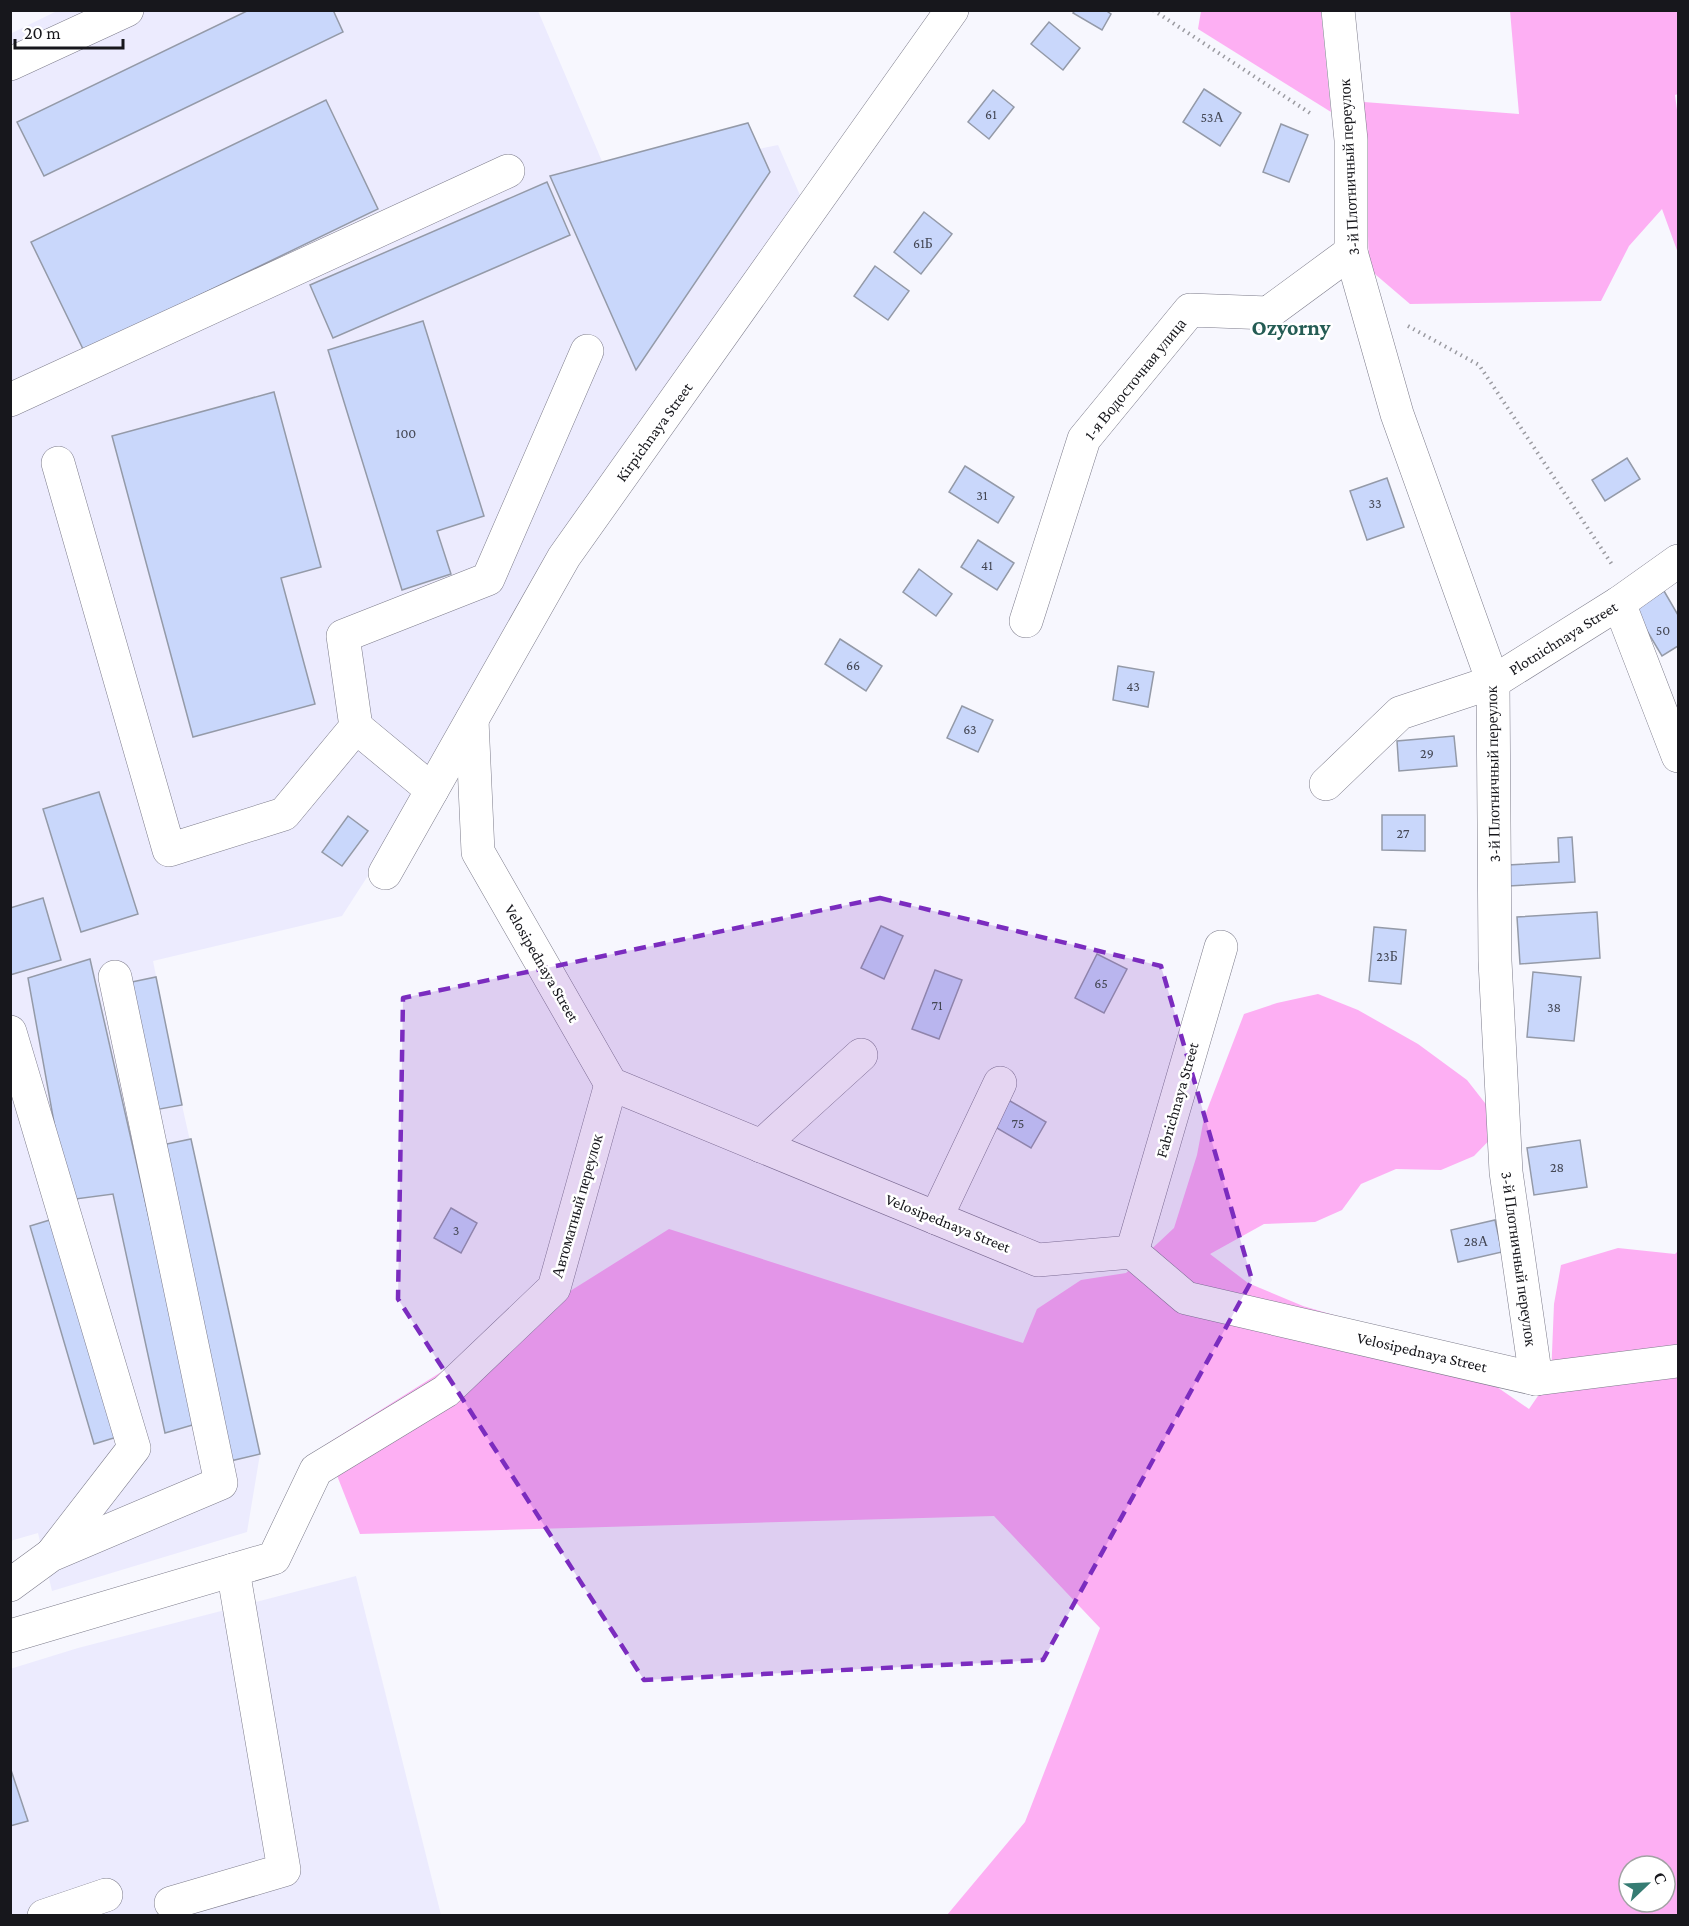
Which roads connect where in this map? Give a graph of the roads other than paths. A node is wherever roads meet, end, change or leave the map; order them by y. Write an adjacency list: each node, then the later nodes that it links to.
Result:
1 (127, 10): 4 (street)
2 (952, 10): 14 (street, Kirpichnaya Street)
3 (1338, 10): 6 (street, 3-й Плотничный переулок)
4 (10, 64)
5 (508, 171): 8 (street)
6 (1351, 252): 12 (street, 1-я Водосточная улица); 13 (street, 3-й Плотничный переулок)
7 (587, 351): 15 (street)
8 (10, 400)
9 (58, 463): 15 (street)
10 (1678, 561): 11 (street, Plotnichnaya Street)
11 (1625, 598): 13 (street, Plotnichnaya Street); 16 (street)
12 (1026, 621)
13 (1493, 682): 17 (street, Plotnichnaya Street); 30 (street, 3-й Плотничный переулок)
14 (472, 720): 18 (street, Kirpichnaya Street); 25 (street, Velosipednaya Street)
15 (356, 727): 18 (street)
16 (1678, 756)
17 (1326, 784)
18 (432, 790): 19 (street, Kirpichnaya Street)
19 (385, 873)
20 (1221, 947): 28 (street, Fabrichnaya Street)
21 (115, 977): 31 (street)
22 (10, 1032): 31 (street)
23 (861, 1054): 26 (street)
24 (1000, 1083): 27 (street)
25 (611, 1084): 26 (street, Velosipednaya Street); 32 (street, Автоматный переулок)
26 (761, 1146): 27 (street, Velosipednaya Street)
27 (936, 1218): 28 (street, Velosipednaya Street)
28 (1132, 1252): 30 (street, Velosipednaya Street)
29 (1678, 1361): 30 (street, Velosipednaya Street)
30 (1536, 1379)
31 (51, 1555): 33 (street)
32 (233, 1570): 34 (street, Автоматный переулок); 36 (street)
33 (10, 1585)
34 (10, 1636)
35 (106, 1895): 37 (street)
36 (171, 1903)
37 (44, 1916)

